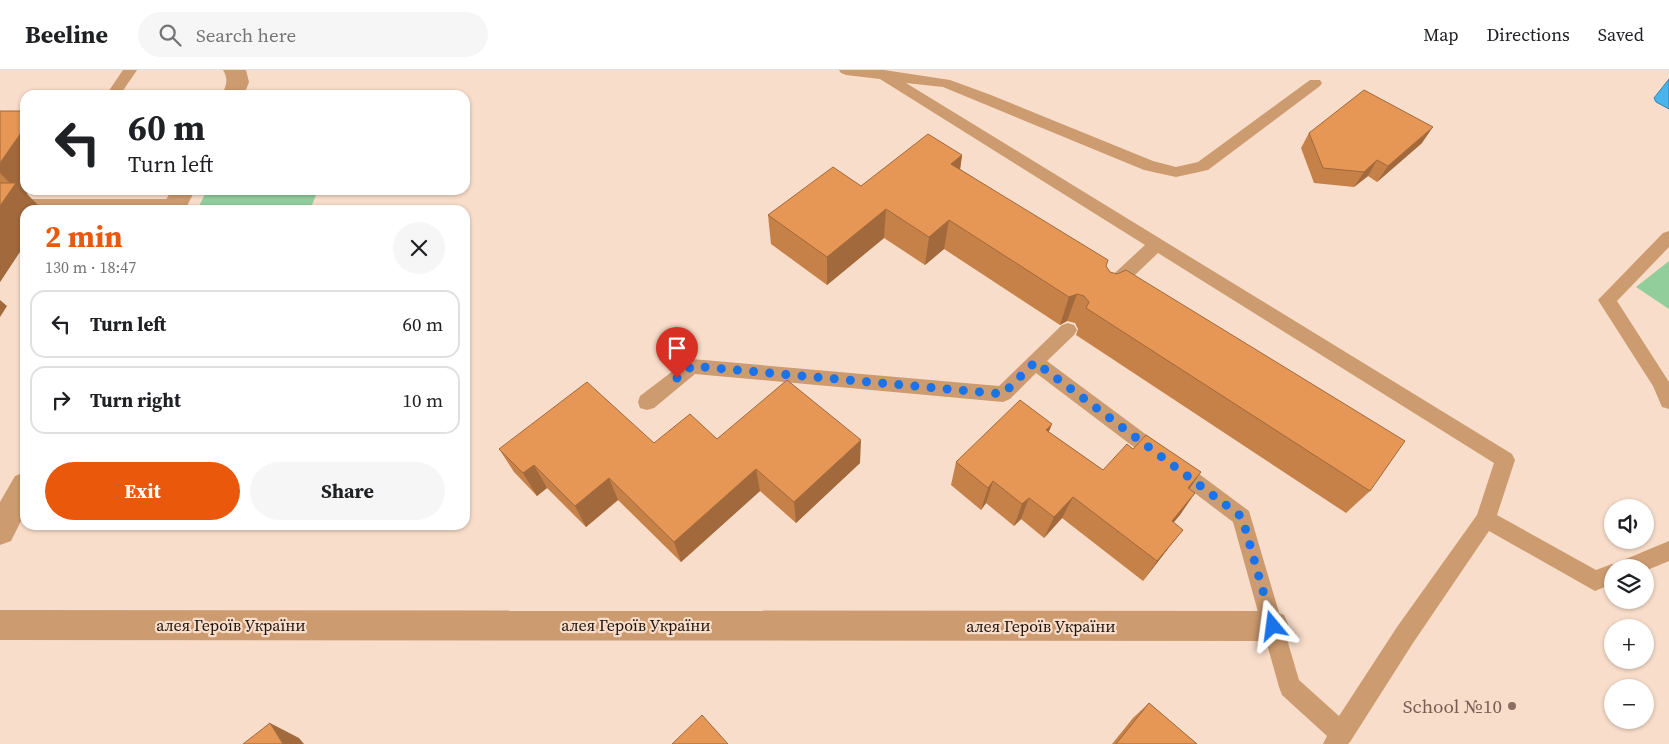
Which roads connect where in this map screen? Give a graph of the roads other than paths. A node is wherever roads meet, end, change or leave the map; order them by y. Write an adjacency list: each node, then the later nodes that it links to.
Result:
1 (130, 70): 6 (lane)
2 (234, 70): 7 (street)
3 (846, 70): 4 (lane)
4 (882, 74): 5 (lane); 13 (lane)
5 (1315, 84)
6 (116, 90)
7 (235, 90)
8 (46, 195): 11 (lane)
9 (177, 202): 11 (lane)
10 (1, 205): 11 (lane)
11 (39, 205)
12 (1669, 237): 17 (lane)
13 (1156, 245): 14 (lane); 20 (lane)
14 (1106, 293)
15 (1068, 330): 16 (lane)
16 (1035, 362): 18 (lane); 26 (lane)
17 (1669, 400)
18 (647, 402)
19 (20, 494): 21 (street)
20 (1486, 518): 24 (lane); 27 (lane)
21 (0, 531)
22 (1669, 550): 23 (lane)
23 (1648, 559)
24 (1604, 577)
25 (0, 625): 26 (street, алея Героїв України)
26 (1273, 626): 27 (lane)
27 (1338, 739)

